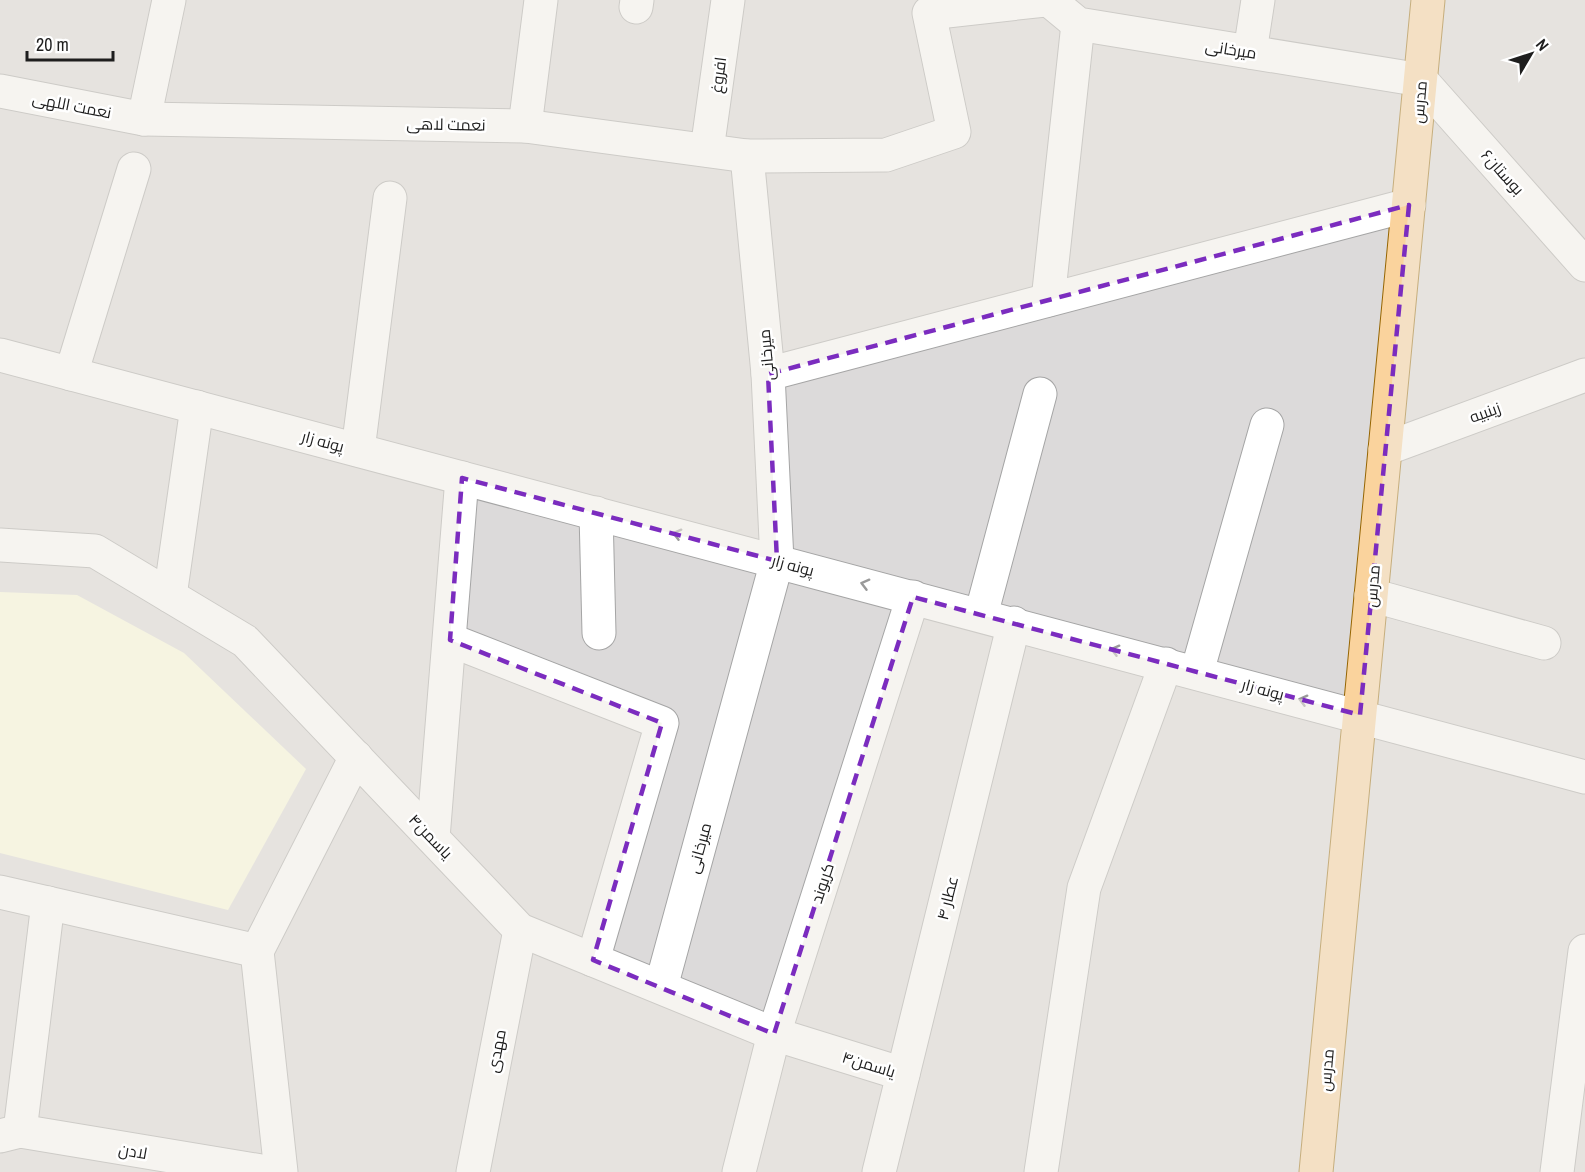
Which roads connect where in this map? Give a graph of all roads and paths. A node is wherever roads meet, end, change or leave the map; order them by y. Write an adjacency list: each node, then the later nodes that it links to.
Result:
1 (169, 0): 11 (street)
2 (541, 0): 12 (street)
3 (728, 0): 13 (street, افروغ)
4 (1047, 0): 7 (street); 14 (street)
5 (1258, 0): 8 (street)
6 (1428, 0): 9 (main road, مدرس)
7 (1078, 24): 8 (street, میرخانی); 19 (street)
8 (1250, 52): 9 (street, میرخانی)
9 (1421, 80): 17 (main road, مدرس); 18 (street, بوستان۶)
10 (0, 91): 11 (street, نعمت اللهی)
11 (144, 119): 12 (street, نعمت لاهی)
12 (525, 126): 13 (street, نعمت لاهی)
13 (707, 150): 14 (street, نعمت لاهی)
14 (747, 156): 22 (street, میرخانی)
15 (134, 169): 21 (street)
16 (390, 198): 28 (street)
17 (1409, 205): 19 (street); 27 (main road, مدرس)
18 (1585, 265)
19 (1048, 300): 22 (street)
20 (0, 355): 21 (street, پونه زار)
21 (71, 374): 25 (street, پونه زار)
22 (768, 374): 32 (street, میرخانی)
23 (1585, 375): 27 (street, زینبیه)
24 (1040, 394): 36 (street)
25 (197, 407): 28 (street, پونه زار); 34 (street)
26 (1267, 425): 41 (street)
27 (1385, 449): 33 (main road, مدرس)
28 (358, 450): 29 (street, پونه زار)
29 (462, 478): 30 (street, پونه زار); 39 (street)
30 (596, 513): 32 (street, پونه زار, one-way to 30); 38 (street)
31 (0, 545): 34 (street, یاسمن۴)
32 (777, 561): 35 (street, پونه زار, one-way to 32); 52 (street, میرخانی)
33 (1371, 595): 40 (street); 42 (main road, مدرس)
34 (170, 596): 43 (street, یاسمن۴)
35 (913, 597): 36 (street, پونه زار); 53 (street, کریوند)
36 (981, 615): 37 (street, پونه زار)
37 (1014, 623): 41 (street, پونه زار, one-way to 37); 54 (street, عطار ۴)
38 (598, 633)
39 (450, 640): 45 (street); 51 (street)
40 (1544, 643)
41 (1182, 668): 42 (street, پونه زار, one-way to 41); 62 (street)
42 (1360, 715): 44 (street, پونه زار); 63 (main road, مدرس)
43 (356, 757): 45 (street, یاسمن۴); 49 (street)
44 (1585, 777)
45 (434, 838): 48 (street, یاسمن۴)
46 (0, 892): 47 (street)
47 (48, 903): 49 (street); 55 (street)
48 (520, 930): 51 (street, یاسمن۴); 59 (street, مهدی)
49 (257, 951): 58 (street)
50 (1585, 951): 64 (street)
51 (593, 960): 52 (street, یاسمن۴)
52 (661, 987): 53 (street, یاسمن۴)
53 (774, 1034): 54 (street, یاسمن۴); 60 (street, کریوند)
54 (903, 1074): 61 (street, عطار ۴)
55 (10, 1133): 56 (street, لادن)
56 (194, 1167): 57 (street, لادن)
57 (267, 1172)
58 (281, 1172)
59 (473, 1172)
60 (739, 1172)
61 (879, 1172)
62 (1041, 1172)
63 (1316, 1172)
64 (1557, 1172)

